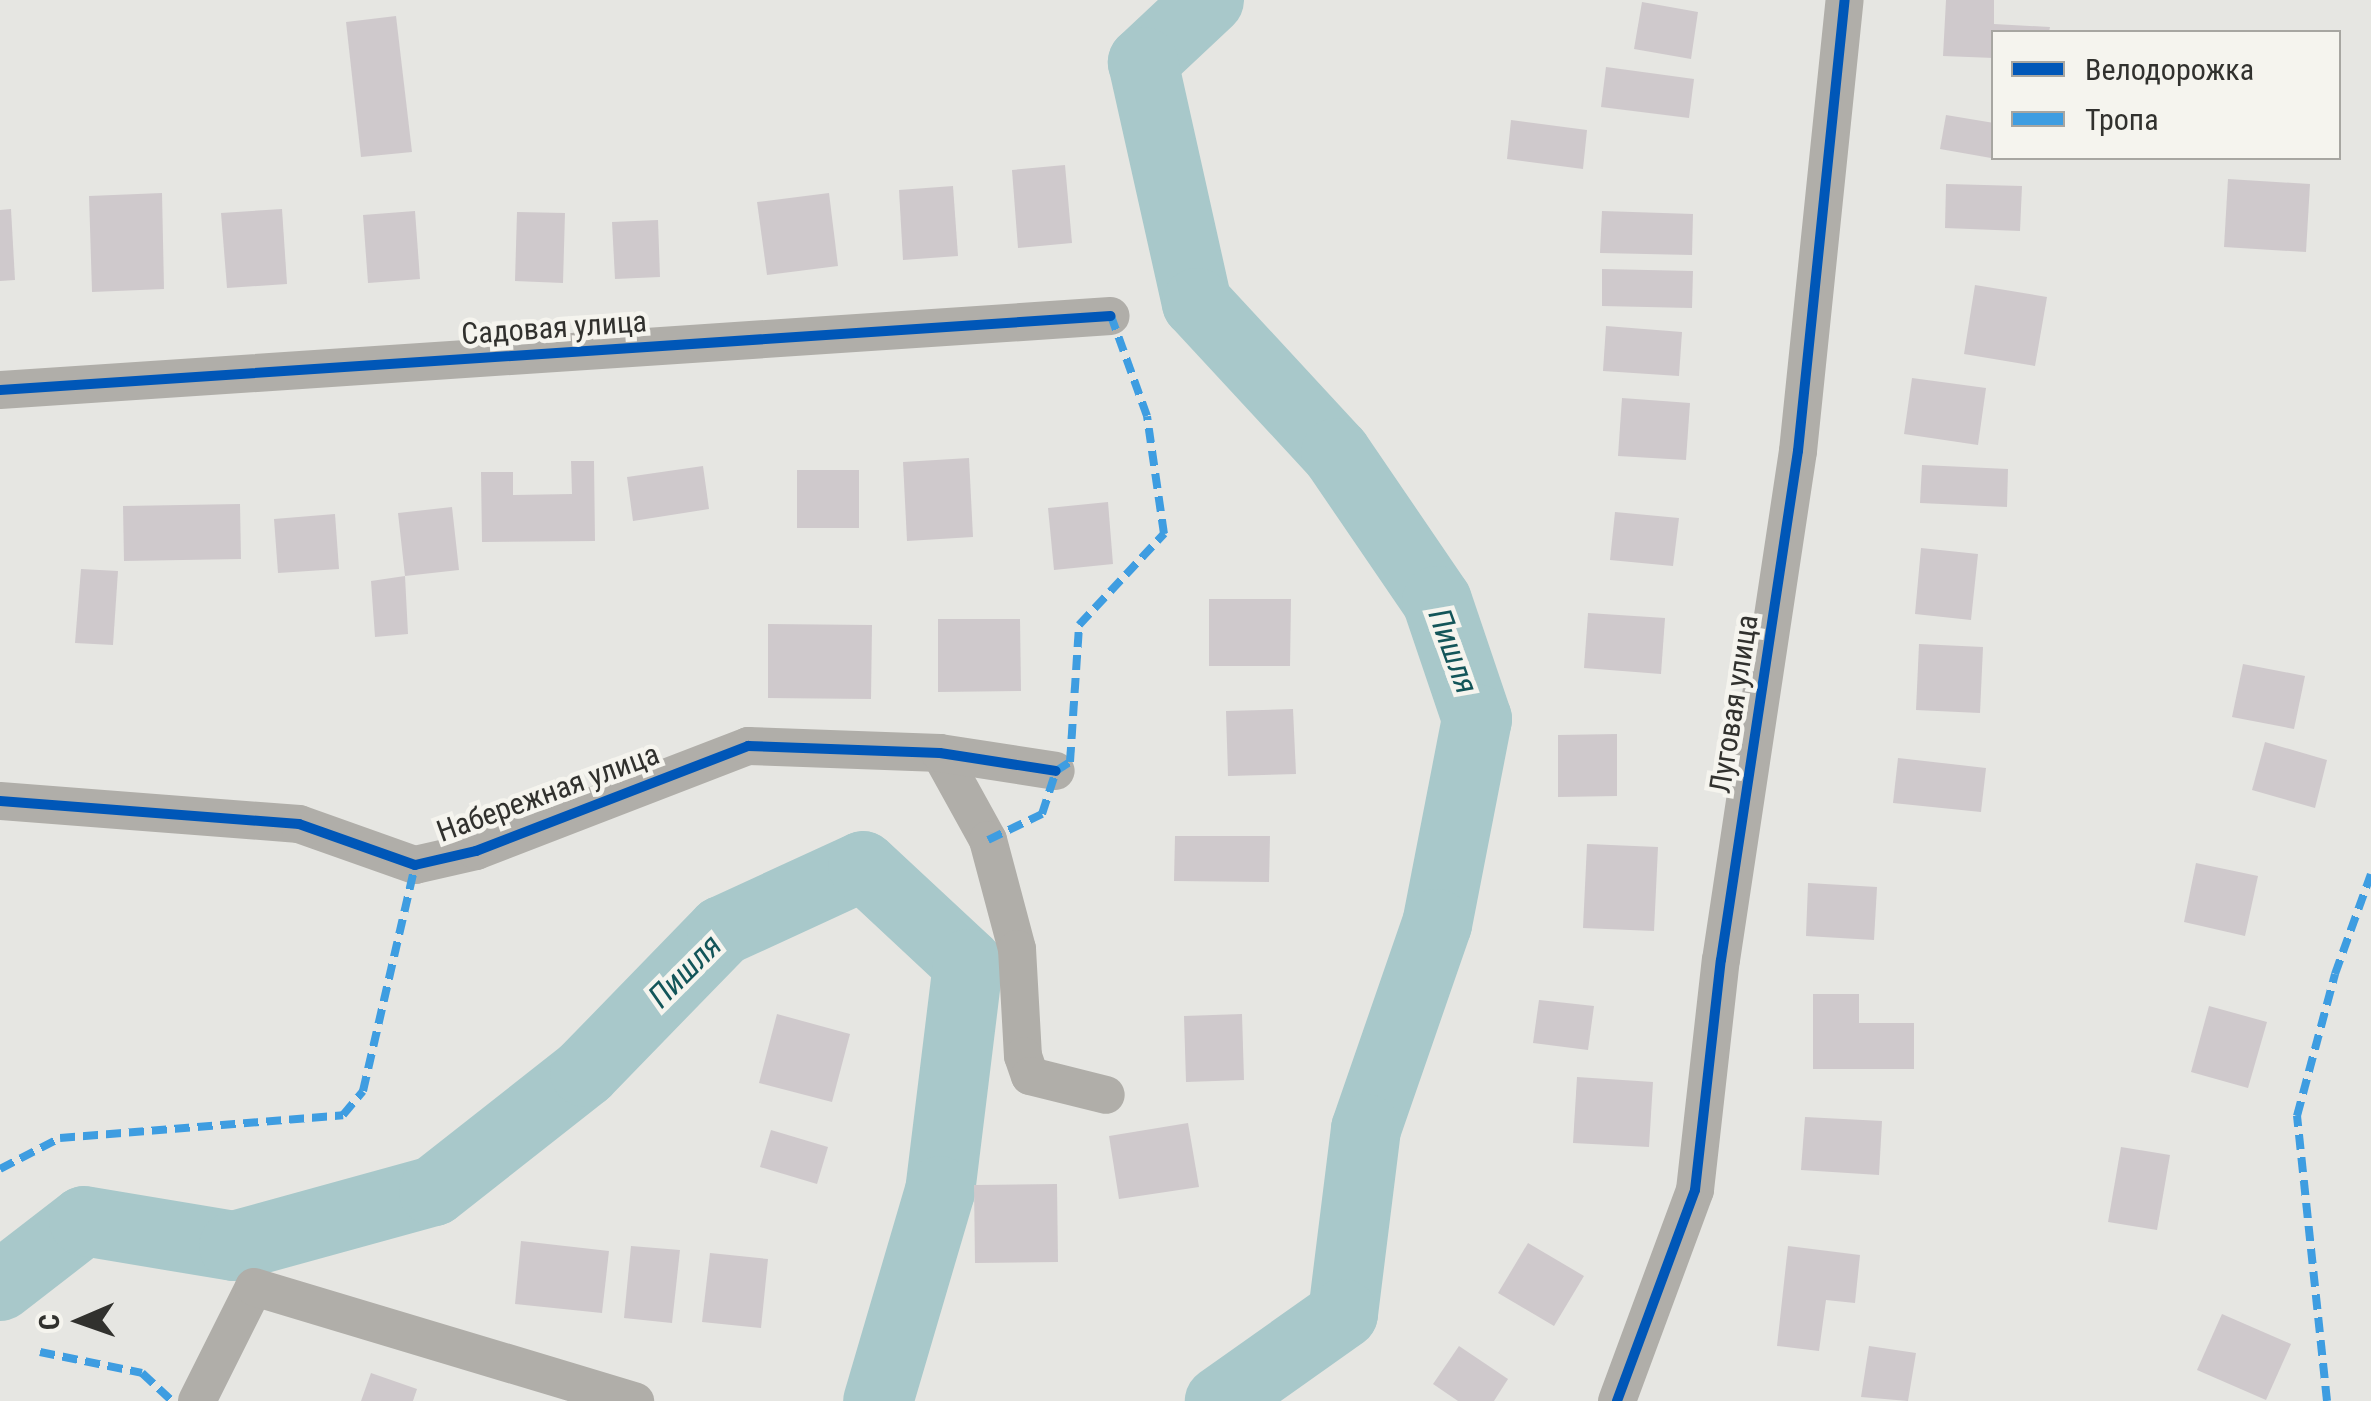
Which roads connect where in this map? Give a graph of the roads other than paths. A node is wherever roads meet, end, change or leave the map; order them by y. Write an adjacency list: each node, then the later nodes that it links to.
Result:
1 (1846, 0): 10 (street, Луговая улица)
2 (1110, 316): 3 (street, Садовая улица)
3 (0, 390)
4 (940, 753): 5 (street, Набережная улица); 6 (street, Набережная улица); 7 (street)
5 (1056, 770)
6 (0, 801)
7 (1106, 1095)
8 (197, 1401): 9 (street)
9 (635, 1401)
10 (1617, 1401)

